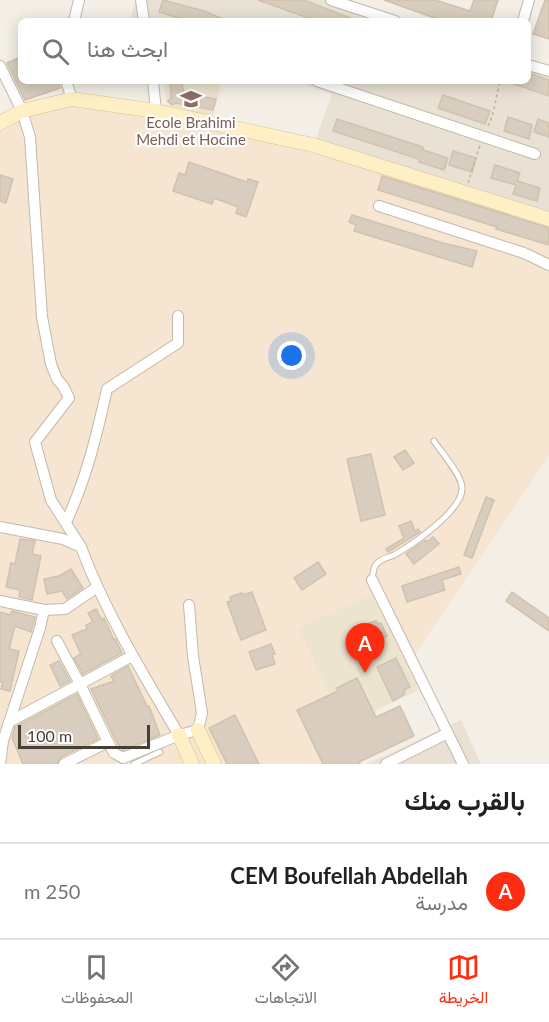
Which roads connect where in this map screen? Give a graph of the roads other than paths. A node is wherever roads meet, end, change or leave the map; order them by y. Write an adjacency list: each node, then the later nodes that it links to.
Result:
1 (79, 0): 5 (street)
2 (141, 0): 6 (street)
3 (331, 0): 7 (street)
4 (528, 0): 8 (street)
5 (75, 18)
6 (144, 18)
7 (386, 18)
8 (524, 18)
9 (0, 66): 16 (street)
10 (531, 66): 11 (street)
11 (549, 71)
12 (67, 84): 15 (street)
13 (153, 84): 17 (street)
14 (326, 84): 19 (street)
15 (72, 99): 16 (street); 17 (street)
16 (22, 111): 18 (street); 25 (street)
17 (156, 111): 21 (street)
18 (0, 123)
19 (535, 154)
20 (379, 206): 22 (street)
21 (549, 219)
22 (549, 265)
23 (178, 316): 25 (street)
24 (434, 441): 28 (lane)
25 (66, 522): 27 (street)
26 (0, 527): 27 (street)
27 (81, 547): 29 (street)
28 (372, 580): 38 (street)
29 (96, 588): 32 (street); 34 (street)
30 (0, 601): 32 (street)
31 (189, 605): 37 (street)
32 (44, 610): 36 (street)
33 (57, 641): 35 (street)
34 (132, 656): 35 (street); 39 (street)
35 (80, 684): 36 (street); 40 (street)
36 (9, 722): 42 (street)
37 (198, 730): 39 (street); 46 (street)
38 (448, 733): 47 (street); 48 (street)
39 (179, 735): 40 (street); 45 (street)
40 (108, 742): 43 (street)
41 (160, 752): 44 (lane)
42 (0, 763)
43 (64, 764)
44 (134, 764)
45 (192, 764)
46 (214, 764)
47 (386, 764)
48 (463, 764)

